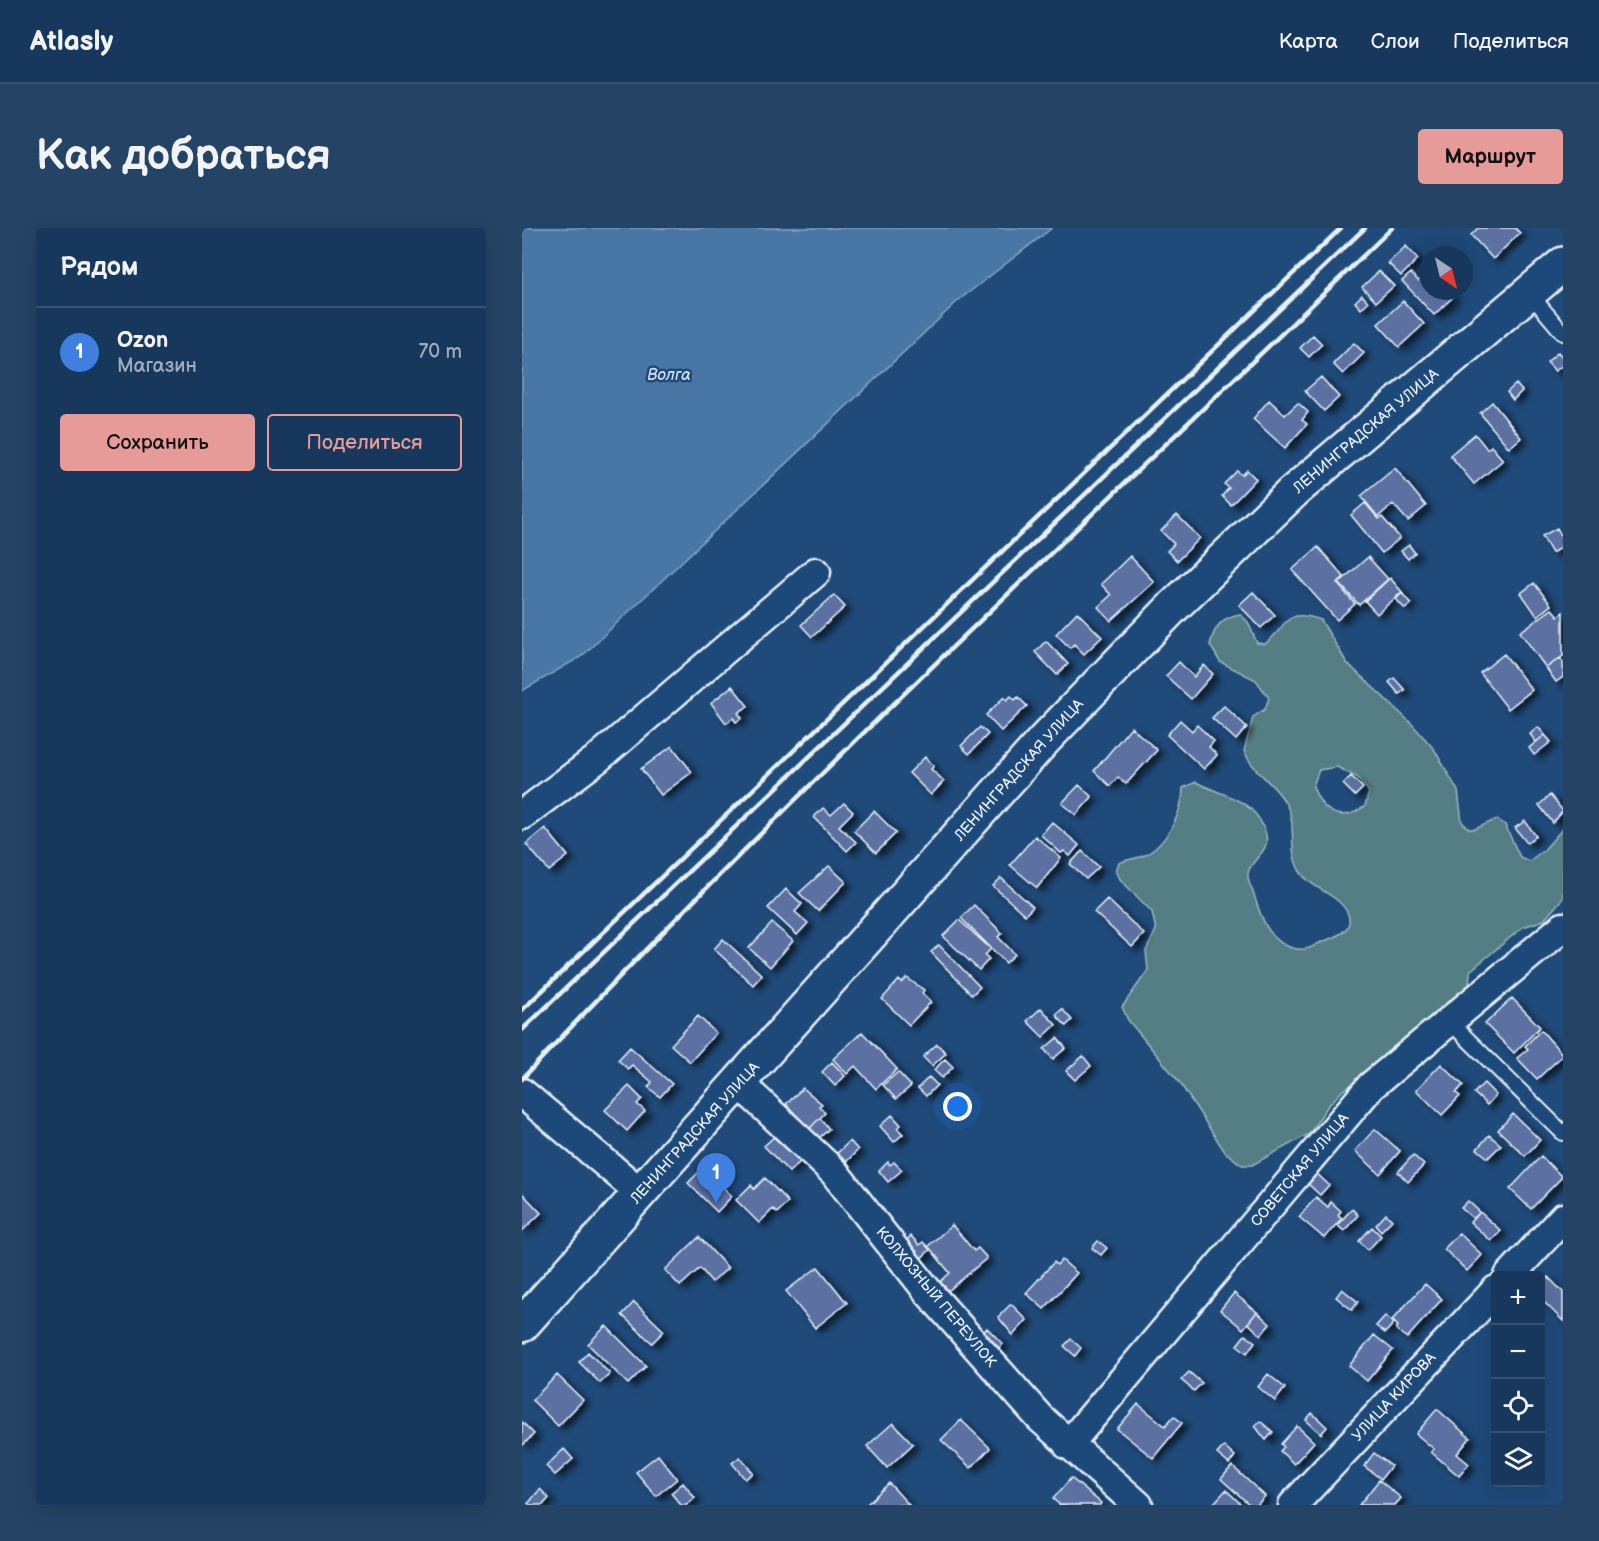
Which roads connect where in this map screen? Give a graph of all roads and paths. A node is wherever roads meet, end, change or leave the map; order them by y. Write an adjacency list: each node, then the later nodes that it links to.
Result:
1 (1563, 264): 2 (main road, ЛЕНИНГРАДСКАЯ УЛИЦА)
2 (1530, 294): 3 (lane); 8 (main road, ЛЕНИНГРАДСКАЯ УЛИЦА)
3 (1563, 333)
4 (816, 572): 5 (street)
5 (522, 815)
6 (1563, 927): 7 (street, СОВЕТСКАЯ УЛИЦА)
7 (1450, 1022): 10 (lane); 16 (street, СОВЕТСКАЯ УЛИЦА)
8 (740, 1083): 11 (main road, ЛЕНИНГРАДСКАЯ УЛИЦА); 16 (street, КОЛХОЗНЫЙ ПЕРЕУЛОК)
9 (522, 1093): 11 (street)
10 (1563, 1133)
11 (641, 1193): 15 (main road, ЛЕНИНГРАДСКАЯ УЛИЦА)
12 (1563, 1218): 13 (street)
13 (1513, 1271)
14 (1491, 1295): 18 (street, УЛИЦА КИРОВА)
15 (522, 1325)
16 (1068, 1445): 17 (street, КОЛХОЗНЫЙ ПЕРЕУЛОК)
17 (1138, 1505)
18 (1293, 1505)

